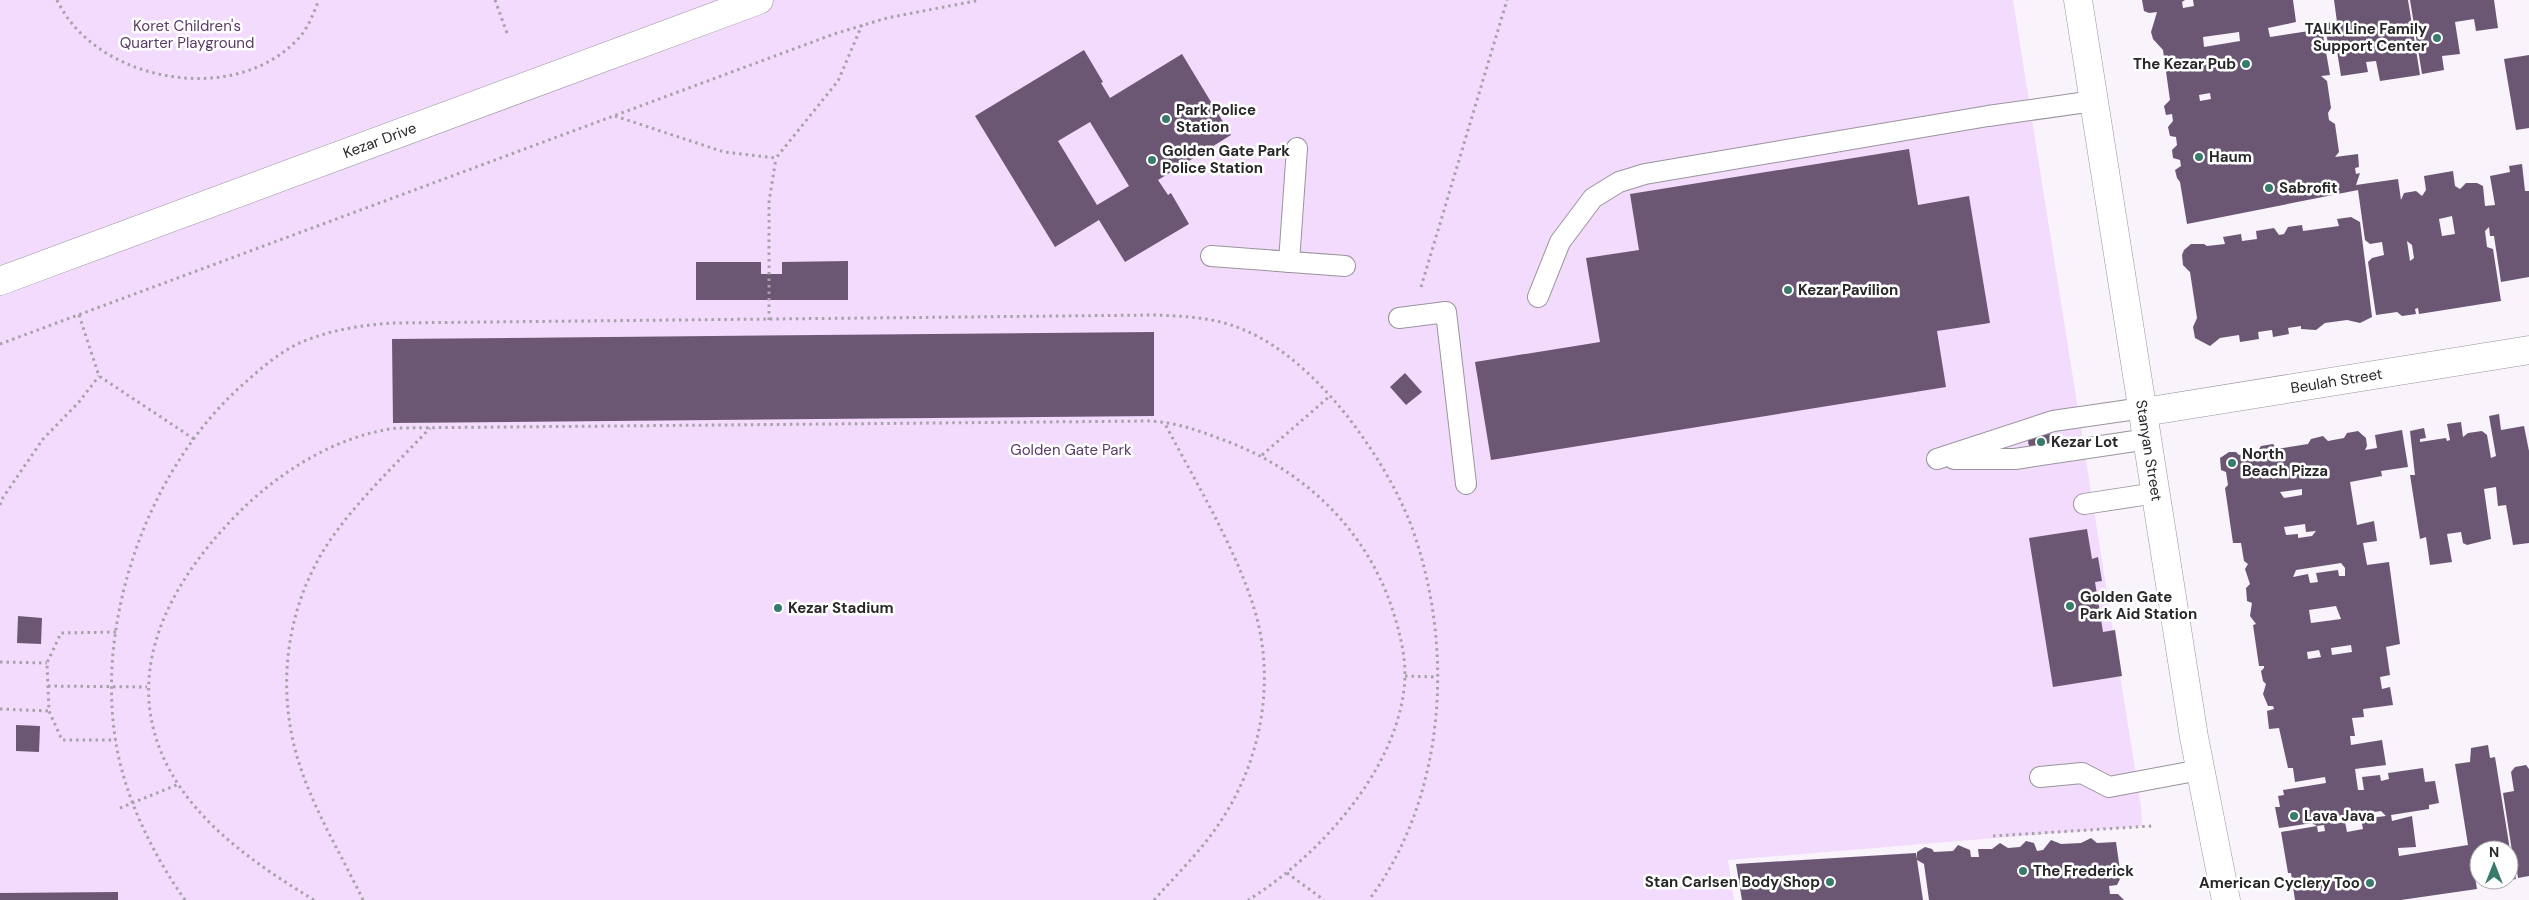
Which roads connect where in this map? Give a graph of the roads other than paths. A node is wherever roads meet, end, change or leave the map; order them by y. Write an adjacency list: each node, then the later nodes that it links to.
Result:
1 (759, 0): 8 (main road, Kezar Drive)
2 (2078, 0): 3 (main road, Stanyan Street)
3 (2094, 101): 9 (lane); 12 (main road, Stanyan Street)
4 (1297, 148): 6 (lane)
5 (1211, 256): 6 (lane)
6 (1289, 262): 7 (lane)
7 (1345, 266)
8 (0, 281)
9 (1538, 297)
10 (1405, 317): 14 (lane)
11 (2529, 350): 12 (main road, Beulah Street)
12 (2144, 410): 13 (main road, Stanyan Street); 13 (lane)
13 (2148, 439): 15 (main road, Stanyan Street)
14 (1466, 484)
15 (2156, 493): 16 (lane); 17 (main road, Stanyan Street)
16 (2084, 504)
17 (2200, 770): 18 (lane); 19 (main road, Stanyan Street)
18 (2040, 777)
19 (2226, 900)

